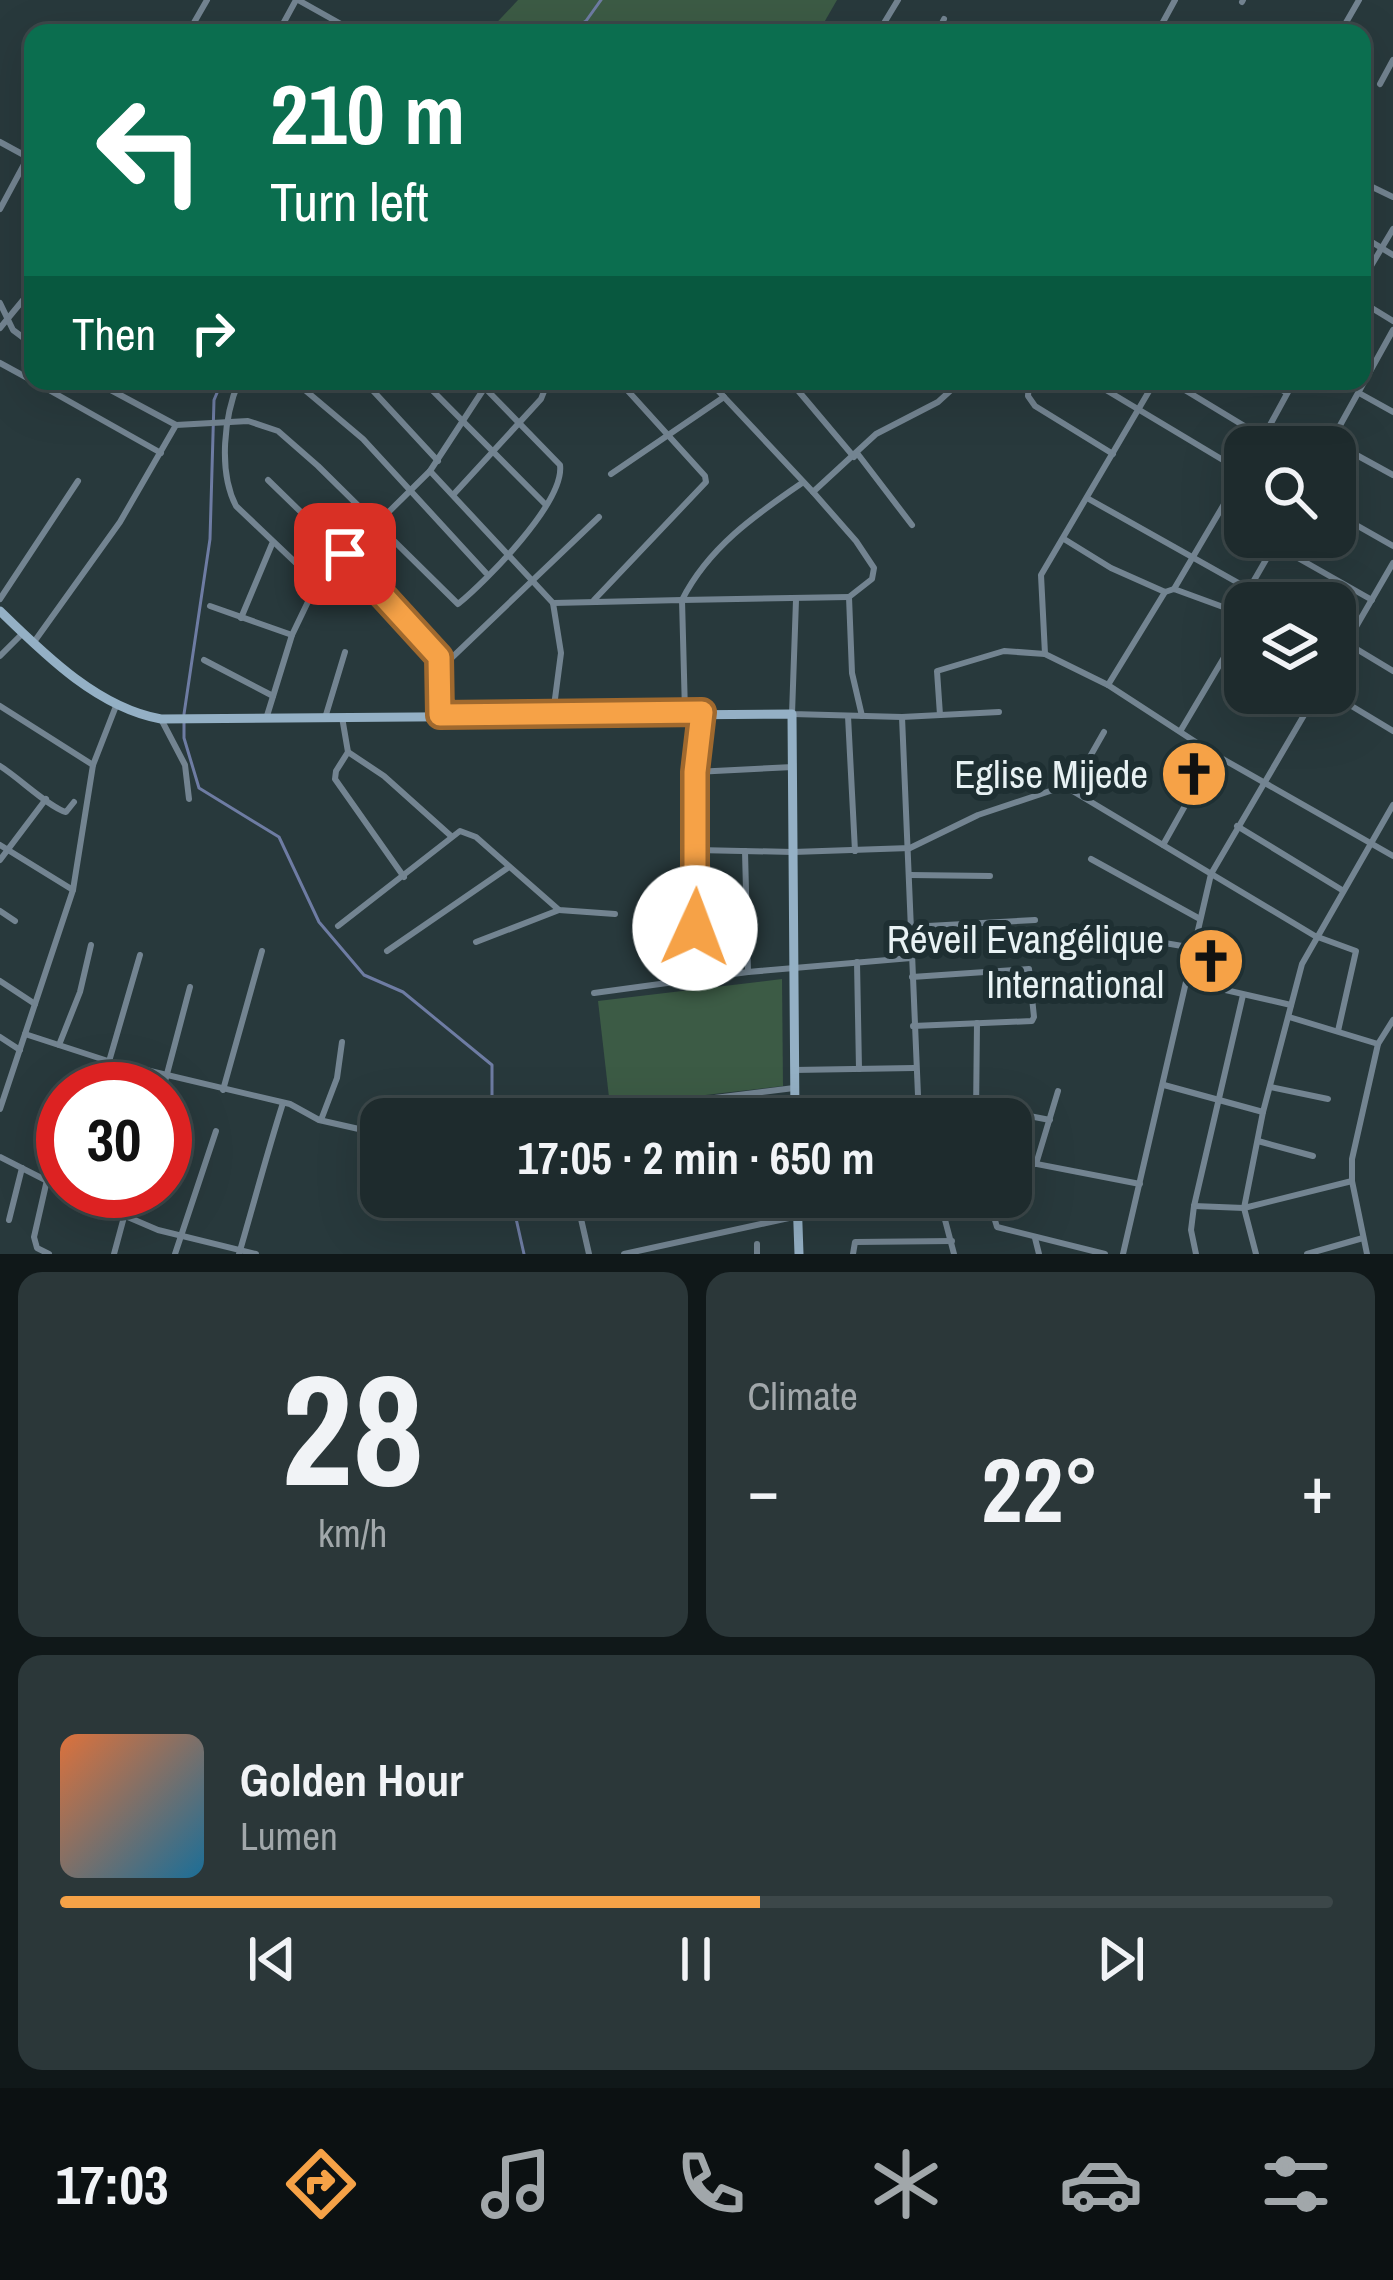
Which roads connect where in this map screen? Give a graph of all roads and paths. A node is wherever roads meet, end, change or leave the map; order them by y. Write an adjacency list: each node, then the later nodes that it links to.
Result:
1 (297, 0): 3 (street)
2 (944, 20): 4 (street)
3 (341, 24)
4 (942, 24)
5 (1393, 61): 6 (street)
6 (1380, 84)
7 (24, 168): 8 (street)
8 (0, 209)
9 (1393, 229): 11 (street)
10 (1371, 241): 11 (street)
11 (1382, 248): 12 (street); 13 (street)
12 (1393, 255)
13 (1371, 266)
14 (24, 301): 16 (street)
15 (0, 302): 16 (street)
16 (9, 322): 18 (street); 19 (street)
17 (1393, 326): 20 (street)
18 (0, 328)
19 (24, 338)
20 (1372, 368)
21 (49, 390): 55 (street)
22 (111, 390): 48 (street)
23 (236, 390): 46 (street)
24 (304, 390): 68 (street)
25 (372, 390): 60 (street)
26 (431, 390): 49 (street)
27 (483, 390): 49 (street)
28 (491, 390): 47 (street)
29 (542, 390): 47 (street)
30 (627, 390): 53 (street)
31 (720, 390): 43 (street)
32 (798, 390): 57 (street)
33 (951, 390): 57 (street)
34 (1028, 390): 56 (street)
35 (1106, 390): 44 (street)
36 (1150, 390): 44 (street)
37 (1185, 390): 50 (street)
38 (1282, 390): 41 (street)
39 (1289, 390): 41 (street)
40 (1360, 390): 42 (street)
41 (1287, 393): 51 (street)
42 (1358, 393): 45 (street); 52 (street)
43 (724, 397): 53 (street); 66 (street)
44 (1138, 410): 56 (street); 59 (street)
45 (1393, 412)
46 (227, 422): 48 (street); 76 (street); 78 (street)
47 (519, 422): 54 (street); 72 (street)
48 (176, 424): 55 (street)
49 (463, 425): 54 (street); 60 (street)
50 (1243, 426)
51 (1269, 426)
52 (1339, 426)
53 (667, 434): 62 (street); 95 (street)
54 (491, 452): 69 (street); 72 (street)
55 (161, 453): 105 (street)
56 (1113, 454): 70 (street)
57 (855, 455): 67 (street); 74 (street)
58 (1356, 457): 63 (street)
59 (1224, 459)
60 (438, 461): 61 (street)
61 (430, 471): 68 (street); 69 (street)
62 (611, 474)
63 (1393, 475)
64 (268, 480): 80 (street)
65 (78, 481): 93 (street)
66 (802, 483): 67 (street); 96 (street)
67 (813, 492): 91 (street)
68 (409, 493): 76 (street); 85 (street)
69 (453, 495): 81 (street)
70 (1087, 498): 77 (street); 82 (street)
71 (1224, 504): 82 (street)
72 (546, 505): 81 (street)
73 (599, 517): 86 (street)
74 (912, 525)
75 (1356, 525): 79 (street)
76 (375, 526): 80 (street); 85 (street)
77 (1064, 539): 90 (street); 108 (street)
78 (273, 543): 88 (street); 101 (street)
79 (1393, 546)
80 (345, 554): 88 (street); 112 (street)
81 (510, 554): 85 (street); 86 (street)
82 (1193, 557): 87 (street); 89 (street)
83 (1305, 558): 94 (street)
84 (1393, 563): 94 (street)
85 (487, 574)
86 (530, 578): 97 (street); 112 (street)
87 (1236, 582)
88 (317, 583): 104 (street)
89 (1174, 589): 90 (street); 99 (street)
90 (1165, 592): 114 (street)
91 (849, 597): 92 (street); 128 (street)
92 (796, 598): 96 (street); 123 (street)
93 (0, 599)
94 (1372, 599): 102 (street)
95 (595, 600): 96 (street); 97 (street)
96 (682, 600): 119 (street)
97 (553, 603): 122 (street)
98 (210, 606): 101 (street)
99 (1224, 610)
100 (0, 611): 103 (street)
101 (241, 618): 104 (street)
102 (1356, 626)
103 (22, 633): 105 (street); 109 (street)
104 (292, 635): 115 (street)
105 (33, 643): 117 (street)
106 (1356, 649): 113 (street)
107 (345, 652): 131 (street)
108 (1045, 654): 114 (street); 126 (street)
109 (0, 656)
110 (204, 660): 115 (street)
111 (1224, 666): 134 (street)
112 (441, 668): 125 (street)
113 (1393, 671)
114 (1108, 686): 134 (street)
115 (273, 696): 133 (street)
116 (0, 706): 139 (street)
117 (116, 706): 132 (street); 139 (street)
118 (1356, 709): 135 (street)
119 (685, 712): 120 (street); 122 (street)
120 (702, 712): 123 (street); 142 (street)
121 (999, 712): 126 (street)
122 (554, 714): 125 (street)
123 (793, 714): 127 (street); 141 (street)
124 (1304, 714): 143 (street)
125 (440, 715): 129 (street)
126 (940, 715): 130 (street)
127 (848, 716): 128 (street); 156 (street)
128 (862, 716): 130 (street)
129 (342, 717): 131 (street); 137 (street)
130 (902, 717): 154 (street)
131 (325, 718): 133 (street)
132 (161, 719): 133 (street); 146 (street)
133 (266, 719)
134 (1181, 730): 138 (street)
135 (1393, 731)
136 (1104, 732): 144 (street)
137 (348, 752): 150 (street); 166 (street)
138 (1214, 754): 143 (street); 152 (street)
139 (93, 765): 167 (street)
140 (0, 766): 145 (street)
141 (793, 766): 142 (street); 158 (street)
142 (695, 772): 155 (street)
143 (1264, 782): 149 (street); 151 (street)
144 (1071, 790): 152 (street); 154 (street)
145 (46, 800): 147 (street); 153 (street)
146 (189, 800)
147 (74, 802)
148 (1393, 806): 151 (street)
149 (1237, 826): 163 (street); 168 (street)
150 (451, 836): 162 (street); 166 (street)
151 (1370, 843): 159 (street); 168 (street)
152 (1163, 844): 163 (street)
153 (3, 848): 161 (street); 167 (street)
154 (910, 848): 156 (street); 164 (street)
155 (697, 850): 157 (street); 190 (street)
156 (855, 850): 158 (street)
157 (745, 851): 158 (street); 188 (street)
158 (793, 852): 187 (street)
159 (1393, 856)
160 (1091, 859): 172 (street)
161 (0, 860)
162 (509, 867): 169 (street); 183 (street)
163 (1211, 874): 172 (street); 177 (street)
164 (910, 875): 165 (street); 176 (street)
165 (990, 876)
166 (404, 877): 175 (street)
167 (73, 890): 196 (street)
168 (1342, 890): 177 (street)
169 (559, 910): 171 (street); 179 (street)
170 (0, 911): 174 (street)
171 (615, 914)
172 (1200, 919): 181 (street)
173 (1035, 920): 176 (street)
174 (16, 921)
175 (338, 926)
176 (910, 927): 185 (street)
177 (1316, 936): 197 (street); 202 (street)
178 (1147, 940): 181 (street)
179 (476, 942)
180 (91, 945): 207 (street)
181 (1194, 948): 192 (street)
182 (262, 951): 219 (street)
183 (387, 951)
184 (140, 955): 209 (street)
185 (911, 958): 186 (street); 189 (street)
186 (857, 962): 187 (street); 212 (street)
187 (795, 967): 188 (street); 214 (street)
188 (748, 972): 190 (street)
189 (911, 977): 200 (street); 201 (street)
190 (694, 980): 194 (street)
191 (0, 981): 196 (street)
192 (1186, 981): 195 (street); 216 (street)
193 (190, 987): 211 (street)
194 (594, 993)
195 (1243, 995): 197 (street); 225 (street)
196 (35, 1004): 203 (street)
197 (1291, 1004): 198 (street)
198 (1289, 1017): 202 (street); 217 (street)
199 (1393, 1020): 206 (street)
200 (977, 1023): 201 (street); 224 (street)
201 (914, 1026): 213 (street)
202 (1338, 1031): 206 (street)
203 (25, 1034): 207 (street); 208 (street)
204 (0, 1037): 208 (street)
205 (342, 1042): 231 (street)
206 (1378, 1044): 242 (street)
207 (59, 1045): 209 (street)
208 (20, 1050): 228 (street)
209 (108, 1061): 210 (street)
210 (112, 1062)
211 (171, 1062)
212 (859, 1069): 213 (street); 214 (street)
213 (914, 1069): 223 (street)
214 (794, 1070): 218 (street)
215 (192, 1082): 219 (street)
216 (1164, 1085): 225 (street); 243 (street)
217 (1270, 1087): 226 (street); 229 (street)
218 (794, 1088): 221 (street); 222 (street)
219 (223, 1090): 227 (street)
220 (1058, 1091): 232 (street)
221 (714, 1098)
222 (794, 1098)
223 (917, 1098)
224 (976, 1098)
225 (1218, 1099): 229 (street); 244 (street)
226 (1328, 1099)
227 (283, 1102): 231 (street); 260 (street)
228 (1, 1103)
229 (1264, 1112): 235 (street)
230 (1032, 1117): 232 (street)
231 (321, 1120): 233 (street)
232 (1050, 1120): 239 (street)
233 (360, 1129)
234 (216, 1131): 255 (street)
235 (1258, 1141): 236 (street); 245 (street)
236 (1313, 1156)
237 (0, 1157): 240 (street)
238 (1032, 1162): 239 (street)
239 (1036, 1163): 243 (street)
240 (22, 1168): 241 (street); 254 (street)
241 (36, 1175)
242 (1352, 1181): 245 (street); 257 (street)
243 (1140, 1184): 274 (street)
244 (1194, 1206): 245 (street); 261 (street)
245 (1244, 1208): 275 (street)
246 (38, 1218): 262 (street)
247 (122, 1218): 263 (street)
248 (125, 1218): 255 (street)
249 (581, 1218): 266 (street)
250 (789, 1218): 267 (street)
251 (798, 1218): 269 (street)
252 (945, 1218): 258 (street)
253 (994, 1218): 256 (street)
254 (9, 1220)
255 (180, 1234): 260 (street); 264 (street)
256 (1035, 1238): 272 (street); 273 (street)
257 (1364, 1238): 276 (street); 277 (street)
258 (952, 1241): 270 (street); 271 (street)
259 (757, 1244): 268 (street)
260 (240, 1252): 265 (street)
261 (1194, 1253)
262 (49, 1254)
263 (115, 1254)
264 (175, 1254)
265 (256, 1254)
266 (589, 1254)
267 (624, 1254)
268 (757, 1254)
269 (799, 1254)
270 (853, 1254)
271 (954, 1254)
272 (1039, 1254)
273 (1105, 1254)
274 (1123, 1254)
275 (1256, 1254)
276 (1307, 1254)
277 (1367, 1254)

